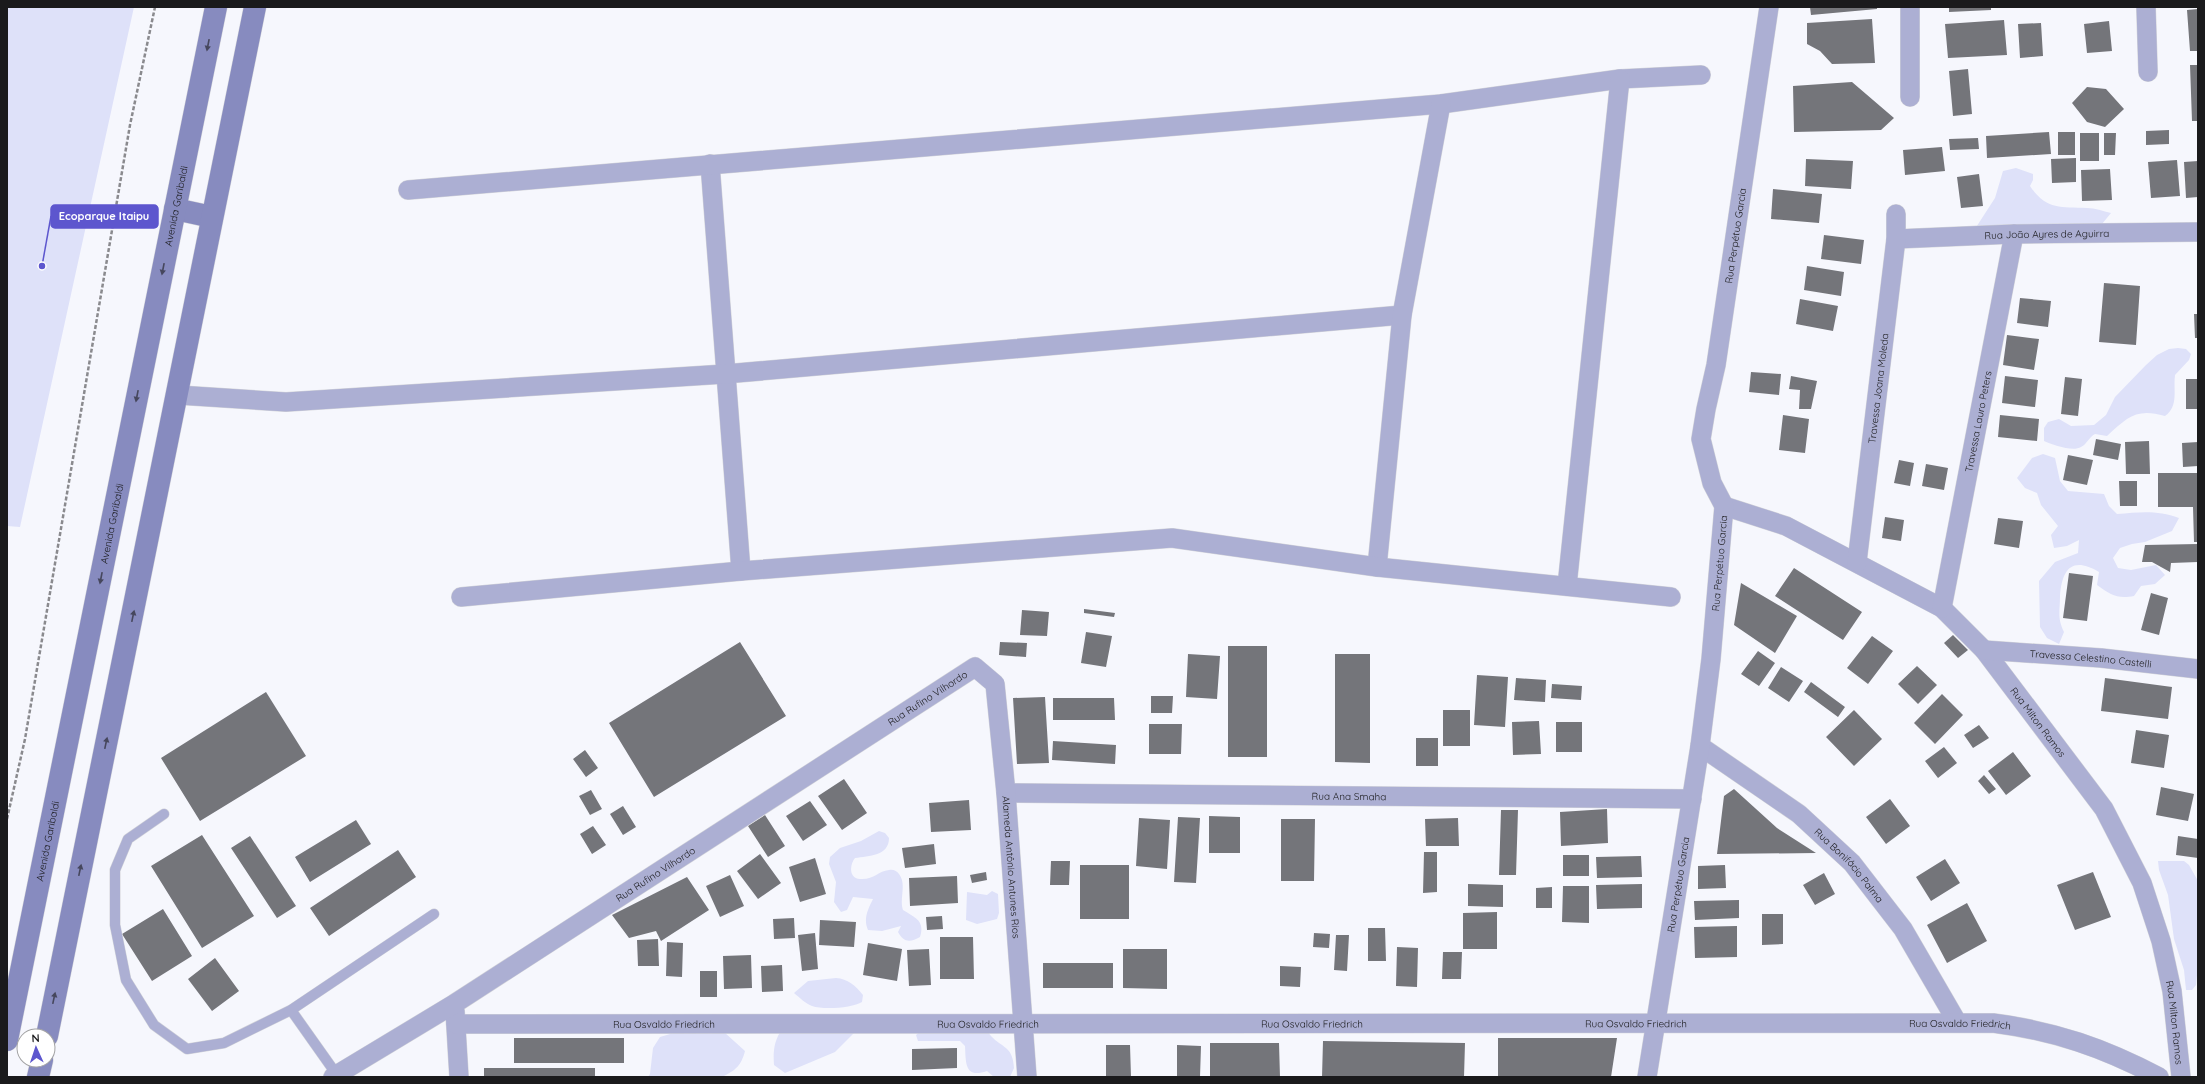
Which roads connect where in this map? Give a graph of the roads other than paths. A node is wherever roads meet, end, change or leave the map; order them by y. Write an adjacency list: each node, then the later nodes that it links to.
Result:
1 (216, 7): 13 (main road, Avenida Garibaldi, one-way to 13)
2 (255, 7): 15 (main road)
3 (1768, 7): 22 (street, Rua Perpétuo Garcia)
4 (1910, 7): 9 (street)
5 (2146, 7): 6 (street)
6 (2148, 72)
7 (1701, 75): 8 (street)
8 (1620, 79): 10 (street); 26 (street)
9 (1910, 97)
10 (1441, 104): 11 (street); 19 (street)
11 (710, 164): 12 (street); 20 (street)
12 (408, 190)
13 (176, 209): 15 (main road); 38 (main road, Avenida Garibaldi, one-way to 38)
14 (1896, 214): 18 (street, Travessa Joana Moleda)
15 (212, 217): 21 (main road)
16 (2198, 232): 17 (street, Rua João Ayres de Aguirra)
17 (2014, 234): 18 (street, Rua João Ayres de Aguirra); 29 (street, Travessa Lauro Peters)
18 (1896, 239): 23 (street, Travessa Joana Moleda)
19 (1402, 315): 20 (street); 24 (street)
20 (725, 374): 21 (street); 25 (street)
21 (178, 395): 45 (main road, one-way to 21)
22 (1724, 506): 23 (street, Rua Milton Ramos); 33 (street, Rua Perpétuo Garcia)
23 (1857, 562): 29 (street, Rua Milton Ramos)
24 (1377, 567): 25 (street); 26 (street)
25 (741, 571): 27 (street)
26 (1566, 586): 28 (street)
27 (461, 597)
28 (1671, 597)
29 (1942, 608): 30 (street, Rua Milton Ramos)
30 (1984, 650): 32 (street, Travessa Celestino Castelli); 52 (street, Rua Milton Ramos)
31 (975, 667): 34 (street, Alameda Antônio Antunes Rios); 39 (street, Rua Rufino Vilhordo)
32 (2198, 669)
33 (1700, 746): 35 (street, Rua Perpétuo Garcia); 41 (street, Rua Bonifácio Palma)
34 (1006, 793): 35 (street, Rua Ana Smaha); 42 (street, Alameda Antônio Antunes Rios)
35 (1692, 799): 44 (street, Rua Perpétuo Garcia)
36 (164, 814): 40 (lane)
37 (434, 914): 40 (lane)
38 (14, 966): 46 (main road, Avenida Garibaldi)
39 (454, 1004): 43 (street); 47 (street, Rua Rufino Vilhordo)
40 (291, 1010): 47 (lane)
41 (1957, 1022): 44 (street, Rua Osvaldo Friedrich); 51 (street, Rua Osvaldo Friedrich)
42 (1024, 1023): 43 (street, Rua Osvaldo Friedrich); 44 (street, Rua Osvaldo Friedrich); 49 (street, Alameda Antônio Antunes Rios)
43 (456, 1024): 48 (street)
44 (1655, 1024): 50 (street, Rua Perpétuo Garcia)
45 (48, 1028)
46 (7, 1040)
47 (335, 1076)
48 (459, 1077)
49 (1027, 1077)
50 (1647, 1077)
51 (2159, 1077)
52 (2181, 1077)

